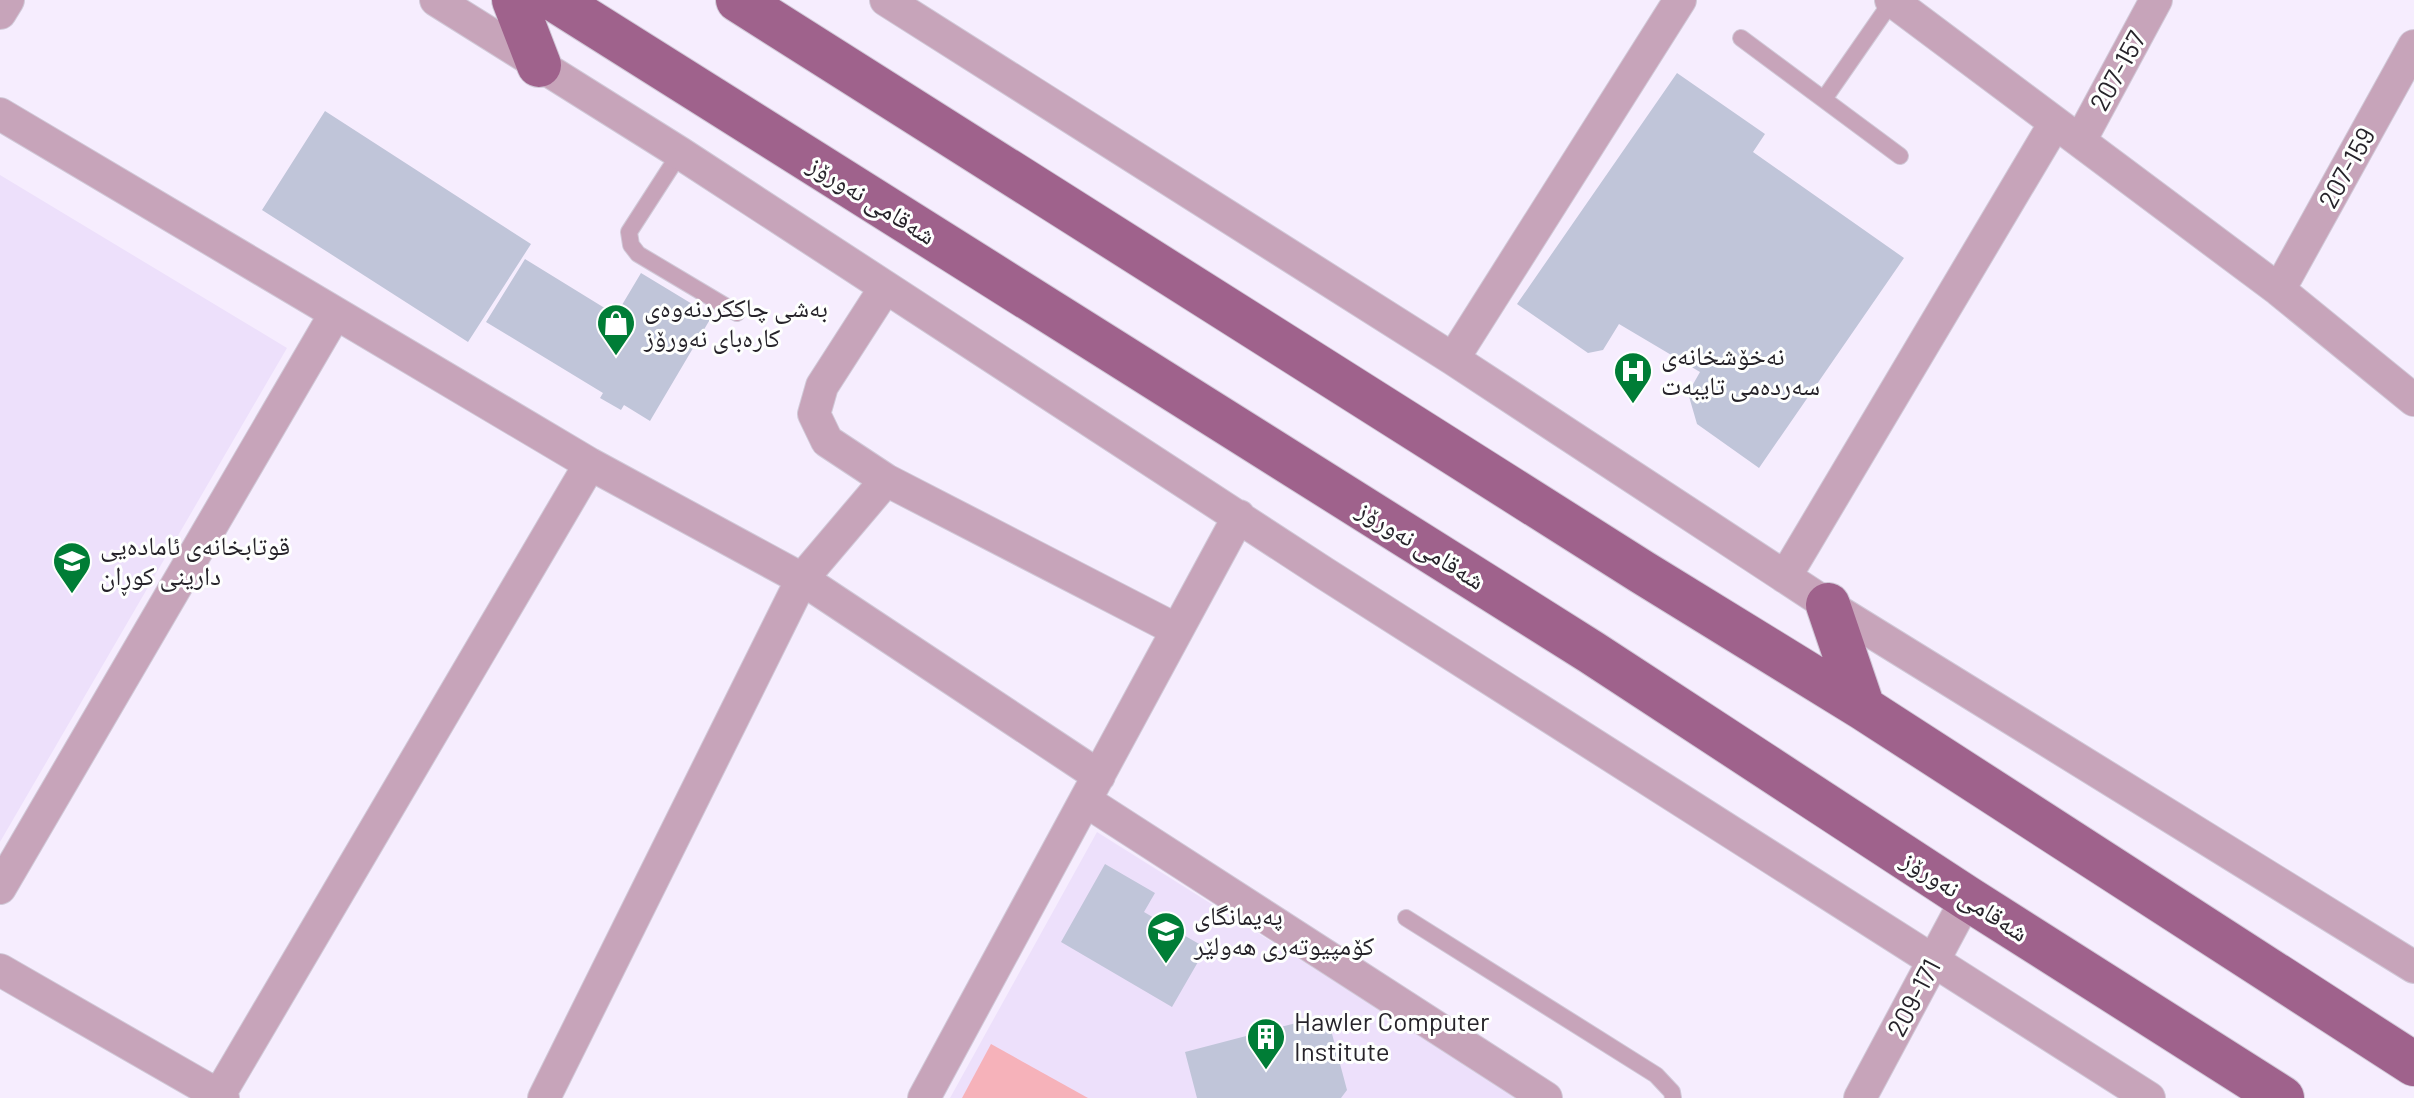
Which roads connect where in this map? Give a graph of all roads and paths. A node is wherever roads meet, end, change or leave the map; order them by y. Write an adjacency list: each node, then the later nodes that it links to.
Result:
1 (8, 0): 10 (street)
2 (436, 0): 13 (street)
3 (514, 0): 13 (main road)
4 (555, 0): 36 (main road, شەقامی نەورۆز)
5 (738, 0): 33 (main road)
6 (886, 0): 24 (street)
7 (1680, 0): 24 (street)
8 (2156, 0): 17 (street, 207-157)
9 (1891, 1): 15 (lane); 17 (street)
10 (0, 13)
11 (1741, 38): 15 (lane)
12 (2414, 46): 14 (street, 207-159)
13 (539, 65): 18 (street)
14 (2406, 83): 21 (street, 207-159)
15 (1824, 99): 19 (lane)
16 (0, 114): 23 (street)
17 (2067, 132): 21 (street); 29 (street, 207-157)
18 (680, 153): 20 (street); 22 (lane)
19 (1900, 156)
20 (885, 288): 27 (street); 28 (street)
21 (2279, 290): 25 (street)
22 (737, 313)
23 (335, 314): 26 (street); 35 (street)
24 (1453, 359): 29 (street)
25 (2414, 400)
26 (590, 464): 30 (street); 42 (street)
27 (886, 480): 30 (street); 32 (street)
28 (1239, 516): 32 (street); 38 (street)
29 (1785, 577): 31 (street)
30 (802, 579): 34 (street); 43 (street)
31 (1828, 605): 33 (main road); 39 (street)
32 (1177, 630): 34 (street)
33 (1863, 708): 41 (main road)
34 (1092, 789): 44 (street); 45 (street)
35 (0, 888)
36 (1967, 898): 38 (street, 209-171); 49 (main road, شەقامی نەورۆز)
37 (1406, 918): 46 (lane)
38 (1934, 962): 47 (street, 209-171); 48 (street)
39 (2414, 967)
40 (0, 970): 42 (street)
41 (2414, 1064)
42 (221, 1097)
43 (544, 1098)
44 (924, 1098)
45 (1546, 1098)
46 (1673, 1098)
47 (1860, 1098)
48 (2149, 1098)
49 (2282, 1098)

